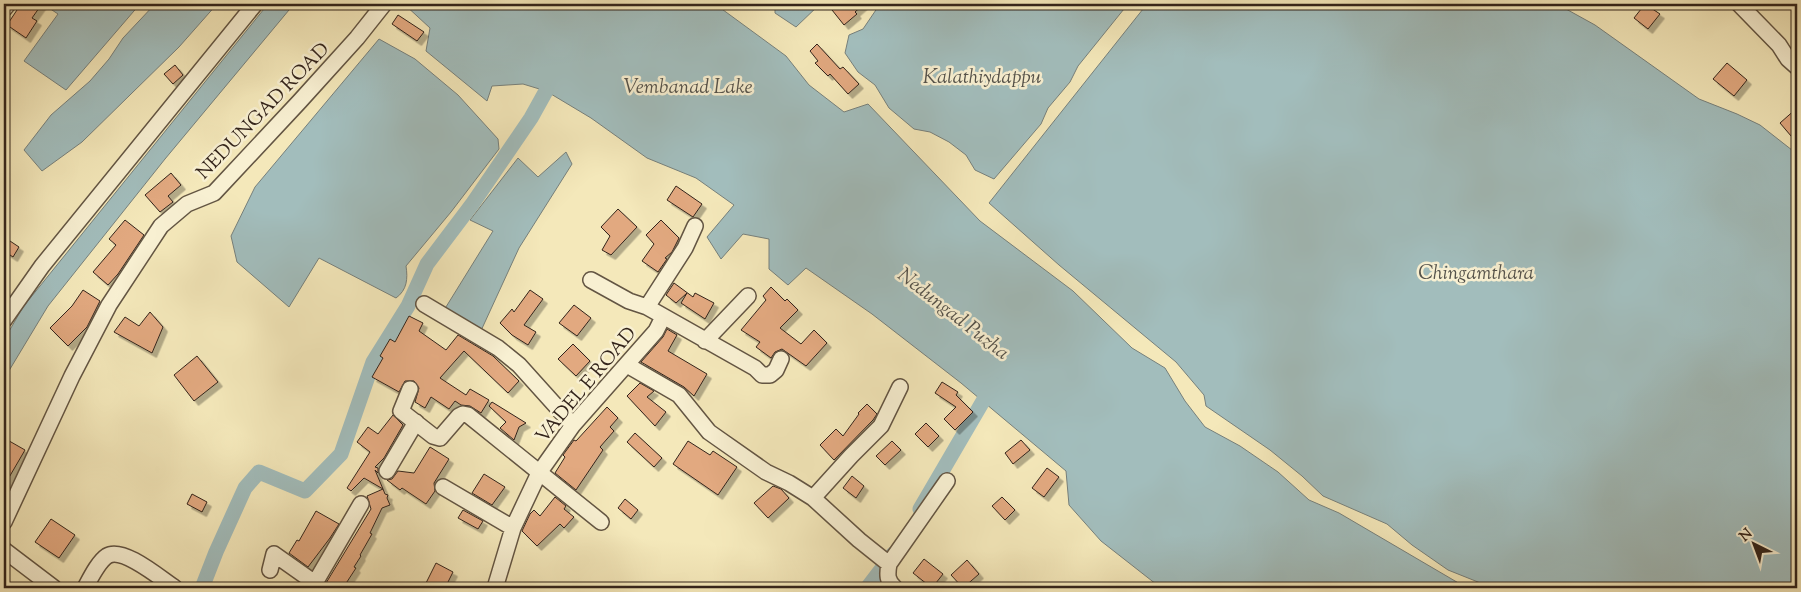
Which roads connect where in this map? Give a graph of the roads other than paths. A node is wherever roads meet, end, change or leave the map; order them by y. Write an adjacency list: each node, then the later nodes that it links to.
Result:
1 (8, 4): 5 (street)
2 (255, 4): 13 (street)
3 (384, 4): 27 (street, NEDUNGAD ROAD)
4 (1739, 4): 6 (street)
5 (4, 9)
6 (1797, 67)
7 (695, 226): 11 (street)
8 (591, 280): 11 (street)
9 (748, 296): 14 (street)
10 (424, 304): 20 (street)
11 (647, 307): 12 (street)
12 (663, 317): 14 (street); 16 (street, VADEL E ROAD)
13 (4, 320)
14 (705, 341): 15 (street)
15 (781, 359)
16 (627, 365): 20 (street, VADEL E ROAD); 25 (street)
17 (900, 386): 25 (street)
18 (410, 389): 19 (street)
19 (416, 422): 21 (street); 22 (street)
20 (572, 425): 22 (street, VADEL E ROAD)
21 (387, 471)
22 (539, 473): 28 (street); 29 (street, VADEL E ROAD)
23 (947, 481): 31 (street)
24 (443, 487): 29 (street)
25 (813, 498): 31 (street)
26 (361, 504): 33 (street)
27 (4, 522)
28 (601, 522)
29 (513, 528): 37 (street, VADEL E ROAD)
30 (4, 550): 34 (street)
31 (886, 562): 38 (street)
32 (270, 570): 33 (street)
33 (313, 586)
34 (54, 588)
35 (85, 588): 36 (street)
36 (175, 588)
37 (495, 588)
38 (895, 588)

